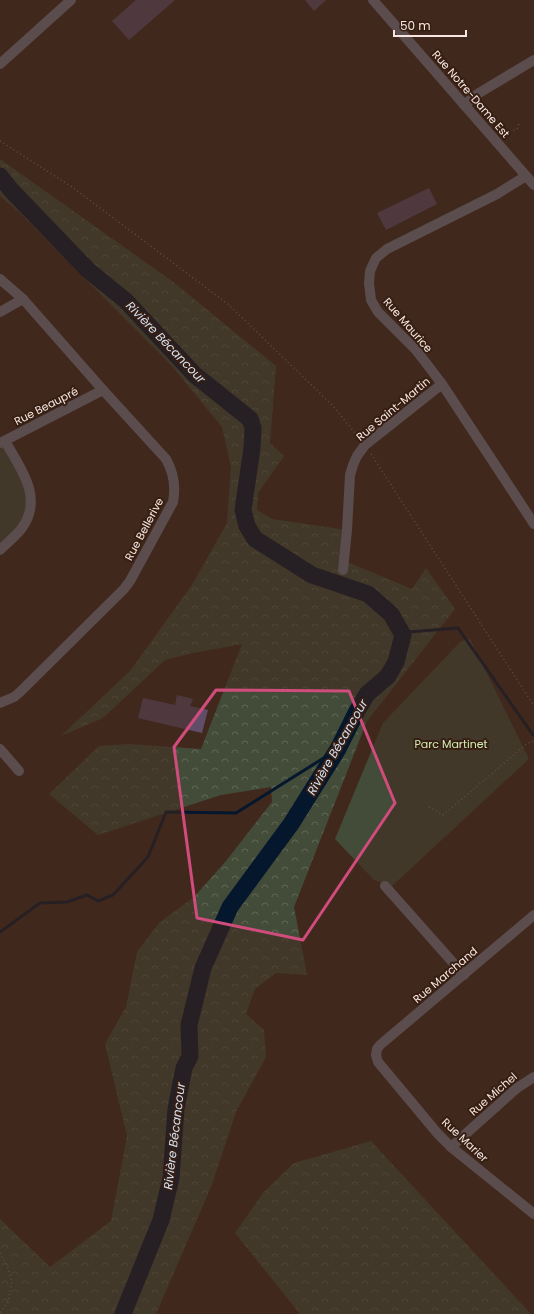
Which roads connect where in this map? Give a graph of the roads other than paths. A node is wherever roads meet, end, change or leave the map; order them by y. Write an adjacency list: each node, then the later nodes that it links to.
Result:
1 (71, 0): 4 (street)
2 (373, 0): 5 (street, Rue Notre-Dame Est)
3 (534, 60): 5 (street)
4 (0, 64)
5 (464, 105): 6 (street, Rue Notre-Dame Est)
6 (526, 176): 7 (street, Rue Notre-Dame Est); 11 (street, Rue Maurice)
7 (534, 185)
8 (0, 279): 9 (street, Rue Bellerive)
9 (23, 298): 10 (street); 12 (street, Rue Bellerive)
10 (0, 312)
11 (442, 384): 14 (street, Rue Maurice); 16 (street, Rue Saint-Martin)
12 (103, 390): 13 (street, Rue Beaupré); 17 (street, Rue Bellerive)
13 (2, 442): 15 (street)
14 (534, 524)
15 (0, 550)
16 (343, 570)
17 (0, 703)
18 (0, 749): 19 (street)
19 (19, 771)
20 (385, 886): 22 (street)
21 (534, 915): 22 (street, Rue Marchand)
22 (464, 975): 23 (street, Rue Marchand)
23 (376, 1055): 25 (street, Rue Marier)
24 (534, 1077): 25 (street, Rue Michel)
25 (451, 1147): 26 (street, Rue Marier)
26 (534, 1214)

